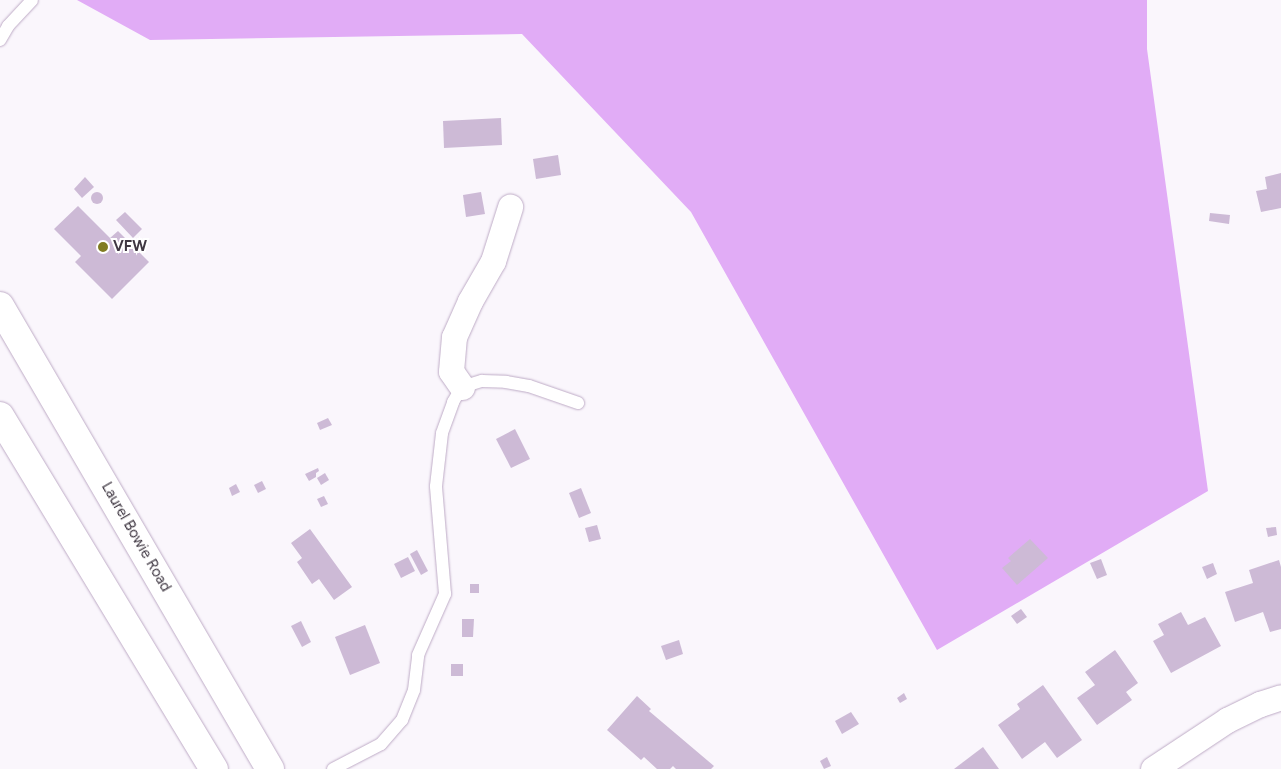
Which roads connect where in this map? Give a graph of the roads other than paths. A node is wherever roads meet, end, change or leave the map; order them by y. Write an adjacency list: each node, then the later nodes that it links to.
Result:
1 (32, 0): 2 (lane)
2 (0, 40)
3 (510, 207): 5 (street)
4 (0, 306): 10 (main road, Laurel Bowie Road)
5 (462, 387): 6 (lane); 11 (lane)
6 (578, 403)
7 (0, 416): 9 (main road)
8 (1281, 697): 12 (street)
9 (214, 769)
10 (270, 769)
11 (334, 769)
12 (1153, 769)

